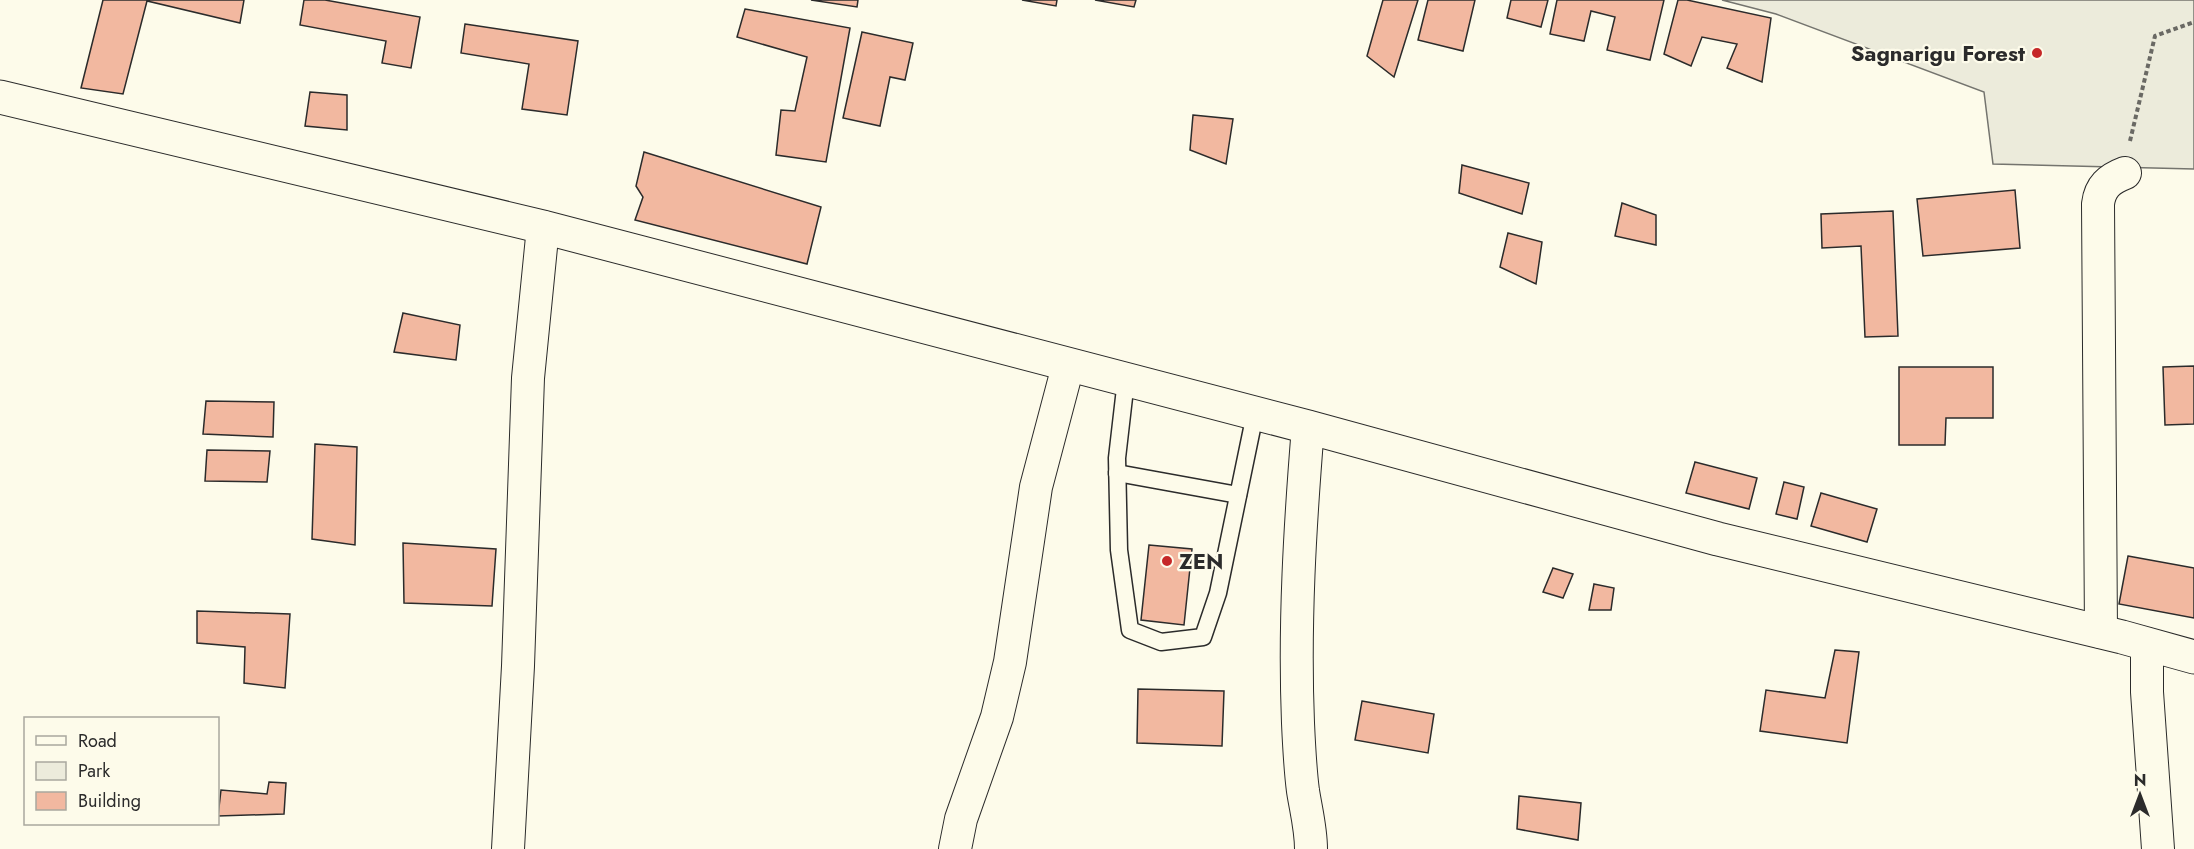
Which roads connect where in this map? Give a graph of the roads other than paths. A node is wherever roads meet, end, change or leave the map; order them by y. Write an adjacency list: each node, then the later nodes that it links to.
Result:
1 (0, 97): 3 (street)
2 (2119, 176): 10 (street)
3 (543, 227): 4 (street); 13 (street)
4 (1068, 366): 5 (street); 14 (street)
5 (1126, 381): 6 (street); 8 (lane)
6 (1255, 414): 7 (street); 9 (lane)
7 (1308, 427): 10 (street); 15 (street)
8 (1117, 473): 9 (lane); 9 (lane)
9 (1238, 495)
10 (2100, 632): 11 (street)
11 (2147, 644): 12 (street); 16 (street)
12 (2194, 657)
13 (508, 849)
14 (955, 849)
15 (1311, 849)
16 (2158, 849)

